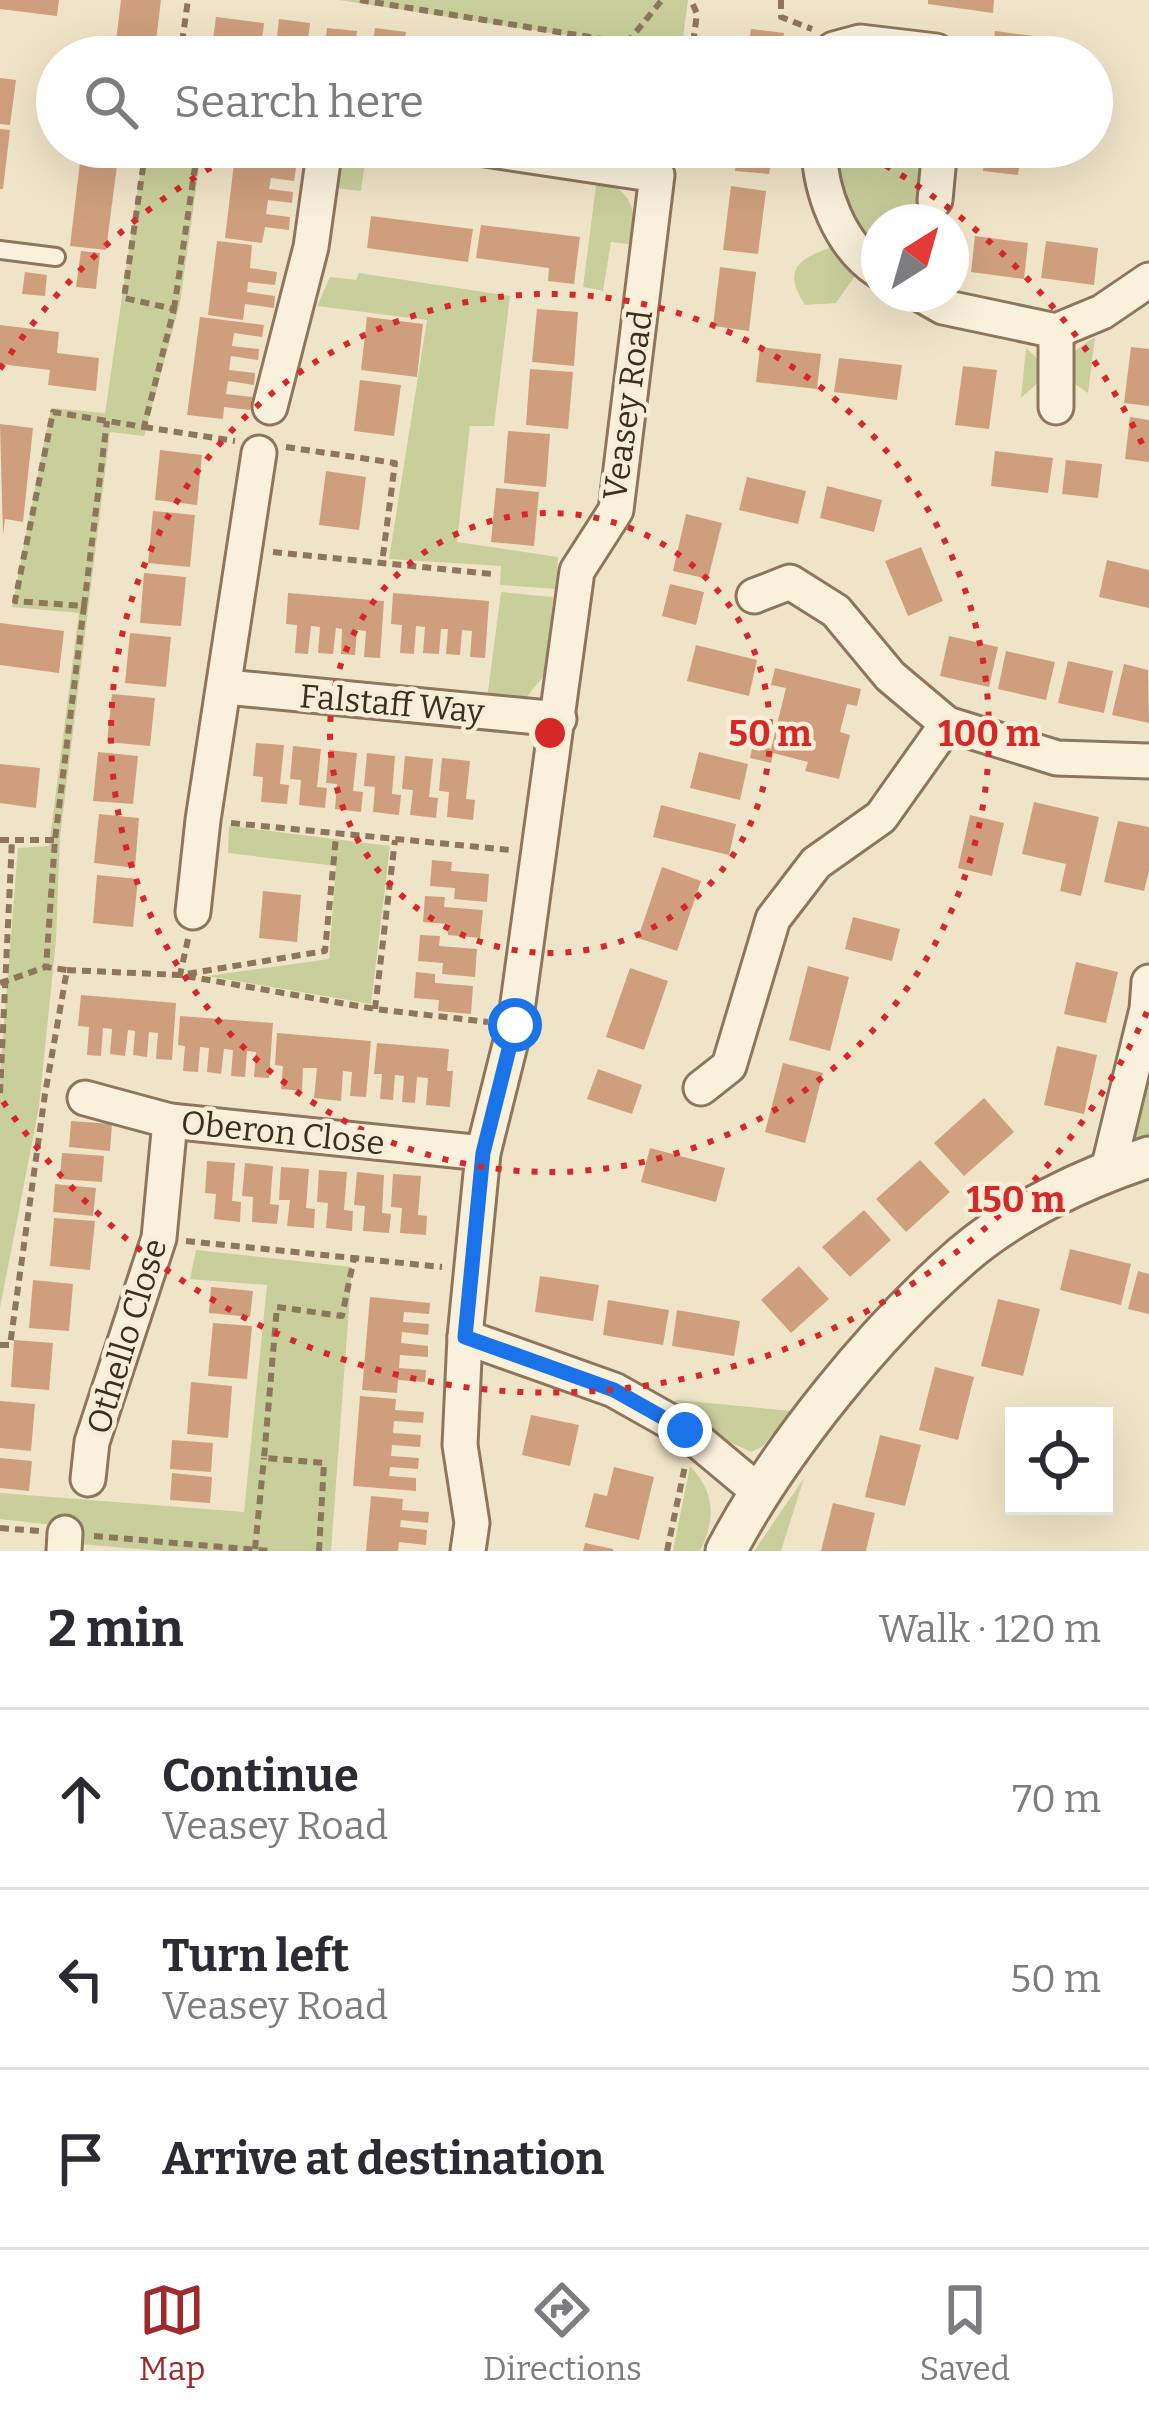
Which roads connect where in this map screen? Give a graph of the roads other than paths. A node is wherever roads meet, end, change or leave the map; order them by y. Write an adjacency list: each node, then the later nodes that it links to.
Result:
1 (322, 168): 12 (street)
2 (611, 168): 17 (street, Veasey Road)
3 (821, 168): 7 (street)
4 (938, 168): 5 (street)
5 (935, 200)
6 (0, 250): 8 (lane)
7 (861, 253)
8 (56, 256)
9 (1149, 280): 11 (street)
10 (967, 312): 11 (street)
11 (1056, 331): 13 (street)
12 (270, 407)
13 (1056, 407)
14 (259, 453): 16 (street)
15 (754, 596): 18 (street)
16 (226, 687): 17 (street, Falstaff Way); 20 (street)
17 (559, 719): 26 (street, Veasey Road)
18 (947, 724): 19 (street); 23 (street)
19 (1149, 761)
20 (194, 912)
21 (1149, 982): 22 (street)
22 (1148, 1009): 28 (street)
23 (701, 1088)
24 (85, 1098): 25 (street, Oberon Close)
25 (170, 1120): 26 (street, Oberon Close); 30 (street, Othello Close)
26 (483, 1153): 29 (street, Veasey Road)
27 (1149, 1157): 28 (street)
28 (1108, 1170): 31 (street)
29 (465, 1337): 31 (street); 32 (street, Veasey Road)
30 (88, 1479)
31 (758, 1491): 33 (street)
32 (468, 1551)
33 (726, 1551)

